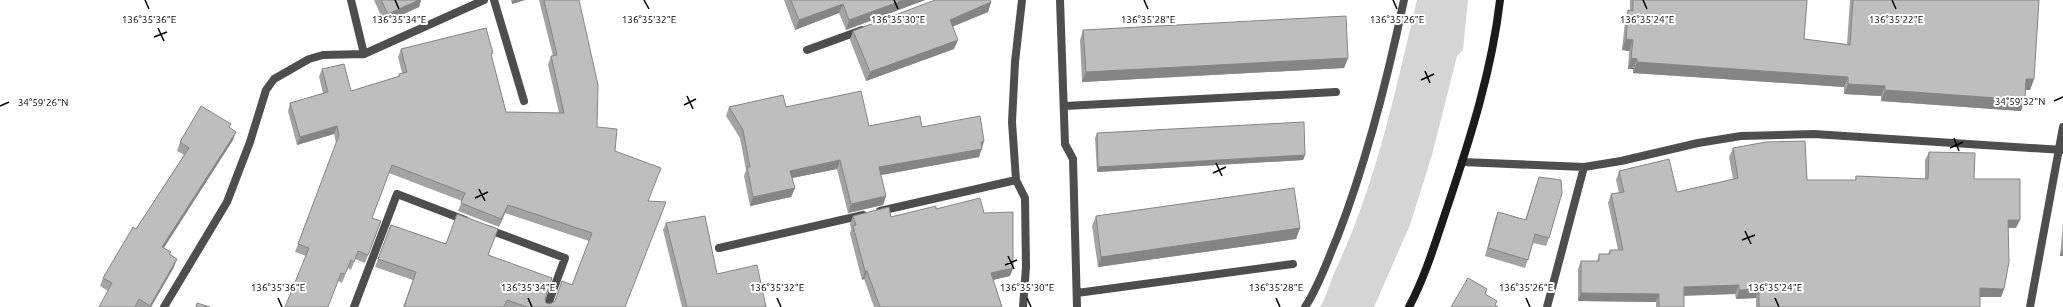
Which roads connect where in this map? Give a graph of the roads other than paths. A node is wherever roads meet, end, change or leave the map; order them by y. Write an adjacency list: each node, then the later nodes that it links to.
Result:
1 (351, 0): 10 (street)
2 (484, 0): 10 (street)
3 (494, 0): 12 (street)
4 (1022, 0): 18 (street)
5 (1060, 0): 13 (street)
6 (1404, 0): 27 (street)
7 (1500, 0): 16 (street)
8 (867, 28): 9 (street)
9 (807, 50)
10 (364, 54): 22 (street)
11 (1336, 92): 13 (street)
12 (524, 101)
13 (1065, 106): 21 (street)
14 (2063, 127): 15 (street)
15 (2061, 150): 17 (street); 30 (street)
16 (1462, 162): 17 (street); 28 (street)
17 (1584, 167): 29 (street)
18 (1016, 180): 19 (street); 25 (street)
19 (719, 248)
20 (1293, 264): 21 (street)
21 (1077, 293): 26 (street)
22 (164, 307)
23 (354, 307): 24 (street)
24 (547, 307)
25 (1024, 307)
26 (1077, 307)
27 (1305, 307)
28 (1409, 307)
29 (1547, 307)
30 (2030, 307)

